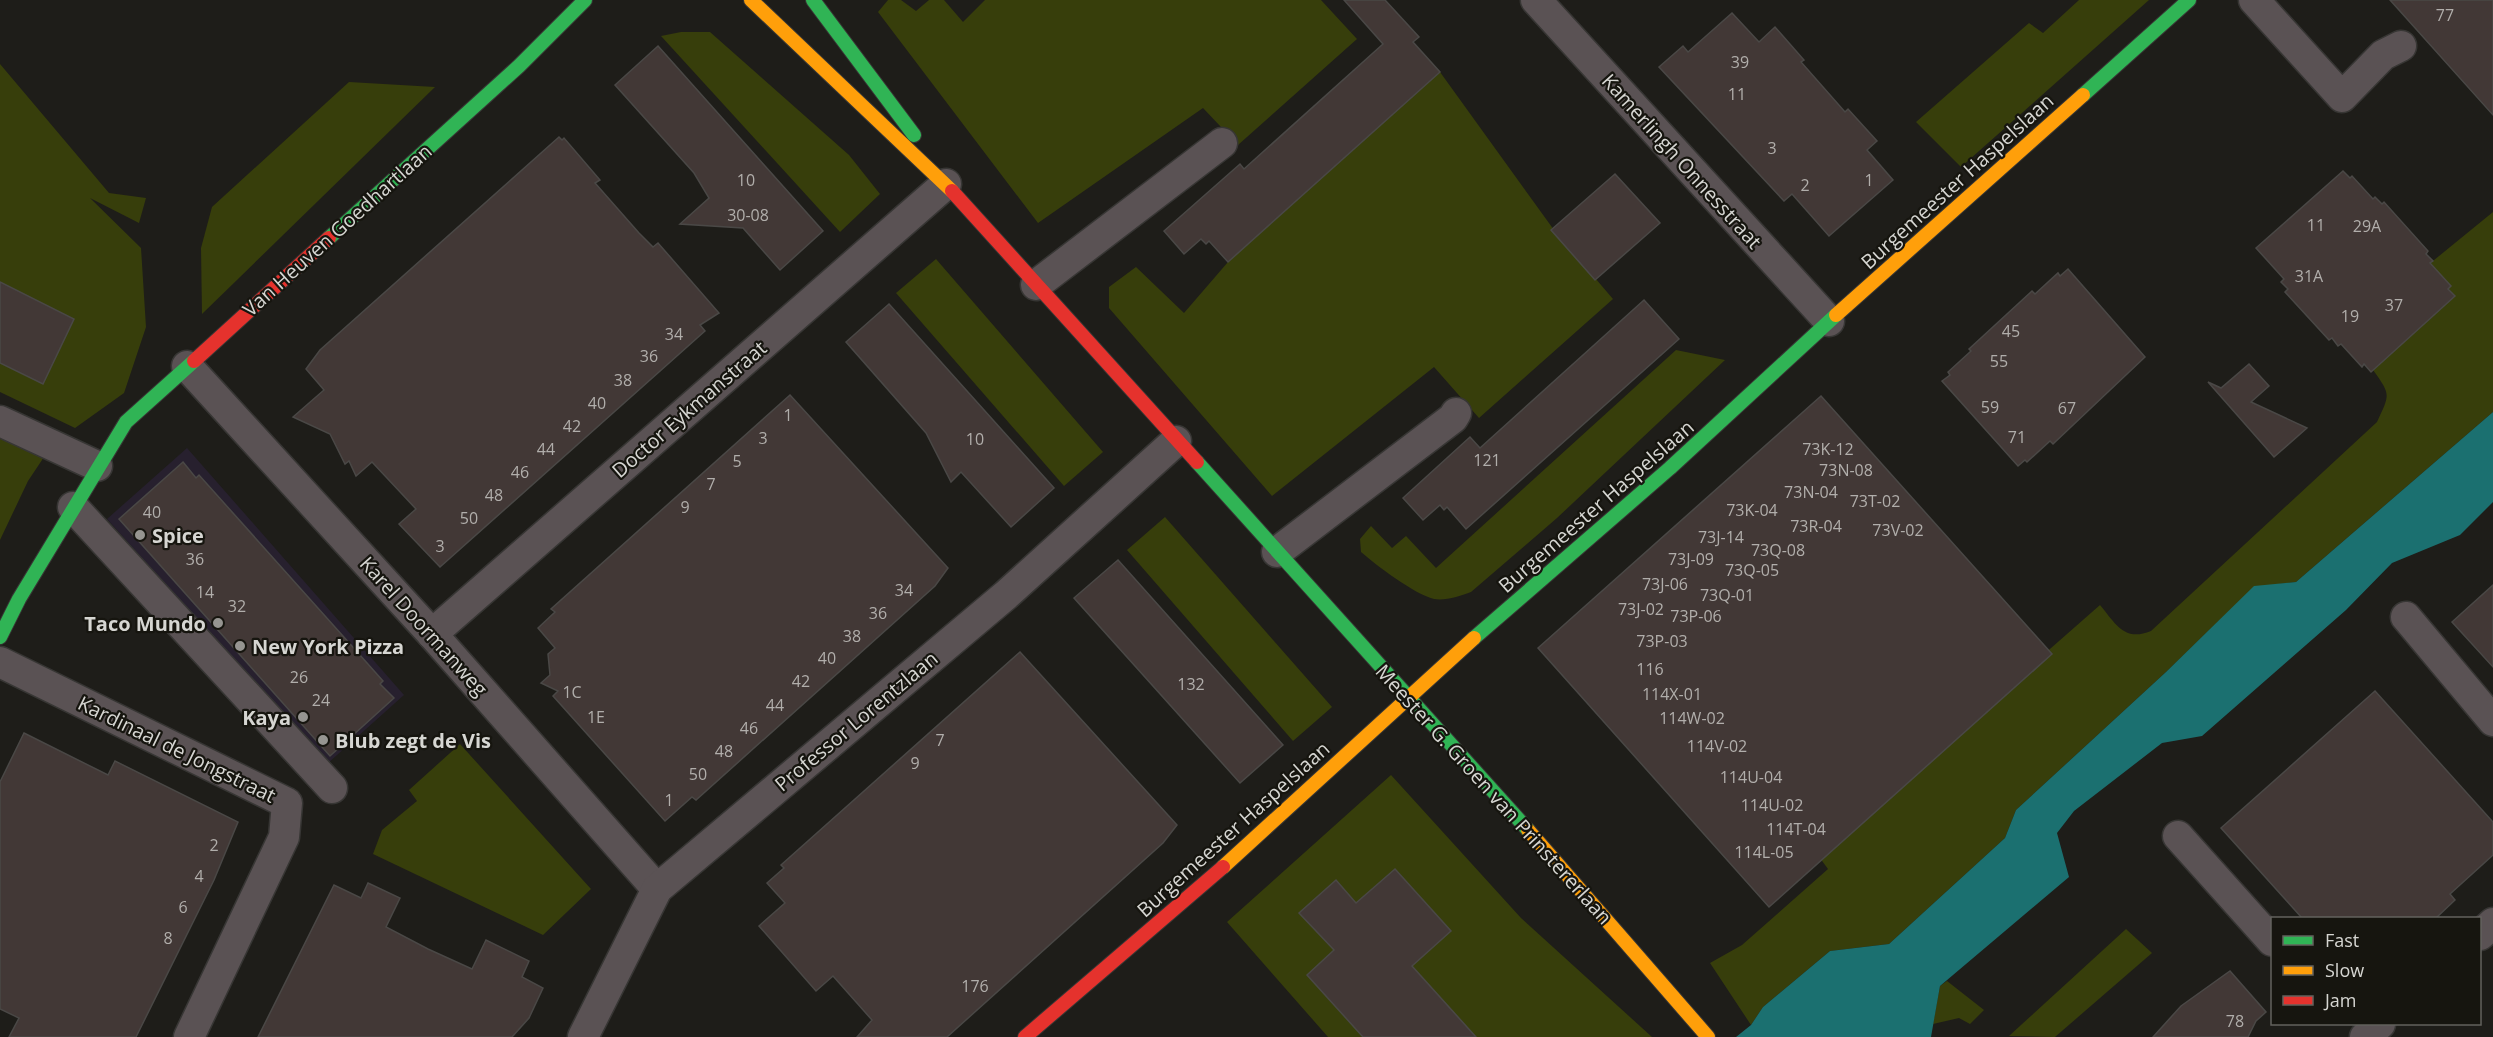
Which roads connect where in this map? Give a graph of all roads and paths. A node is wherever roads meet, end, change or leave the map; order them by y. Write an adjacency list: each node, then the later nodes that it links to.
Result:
1 (585, 0): 12 (street, Van Heuven Goedhartlaan)
2 (751, 0): 9 (street, Meester G. Groen van Prinstererlaan)
3 (813, 0): 9 (street, Meester G. Groen van Prinstererlaan)
4 (1536, 0): 11 (street, Kamerlingh Onnesstraat)
5 (2189, 0): 11 (street, Burgemeester Haspelslaan)
6 (2254, 0): 7 (street)
7 (2401, 46)
8 (1222, 143): 10 (street)
9 (946, 184): 10 (street, Meester G. Groen van Prinstererlaan); 20 (street, Doctor Eykmanstraat)
10 (1036, 285): 15 (street, Meester G. Groen van Prinstererlaan)
11 (1829, 321): 23 (street, Burgemeester Haspelslaan)
12 (187, 366): 16 (street, Van Heuven Goedhartlaan); 20 (street, Karel Doormanweg)
13 (1456, 413): 18 (street)
14 (0, 420): 16 (street)
15 (1176, 441): 18 (street, Meester G. Groen van Prinstererlaan); 27 (street, Professor Lorentzlaan)
16 (97, 466): 17 (street, Van Heuven Goedhartlaan)
17 (73, 507): 21 (street, Van Heuven Goedhartlaan); 25 (street)
18 (1277, 552): 23 (street, Meester G. Groen van Prinstererlaan)
19 (2406, 617): 24 (street)
20 (432, 634): 27 (street, Karel Doormanweg)
21 (0, 638)
22 (0, 662): 33 (street, Kardinaal de Jongstraat)
23 (1407, 697): 35 (street, Burgemeester Haspelslaan); 36 (street, Meester G. Groen van Prinstererlaan)
24 (2493, 721)
25 (332, 788)
26 (2178, 836): 30 (street)
27 (657, 889): 34 (street, Professor Lorentzlaan)
28 (2493, 923): 29 (street)
29 (2481, 934)
30 (2271, 939)
31 (2350, 1025): 37 (street)
32 (2378, 1025): 38 (street)
33 (189, 1037)
34 (583, 1037)
35 (1025, 1037)
36 (1708, 1037)
37 (2360, 1037)
38 (2365, 1037)

